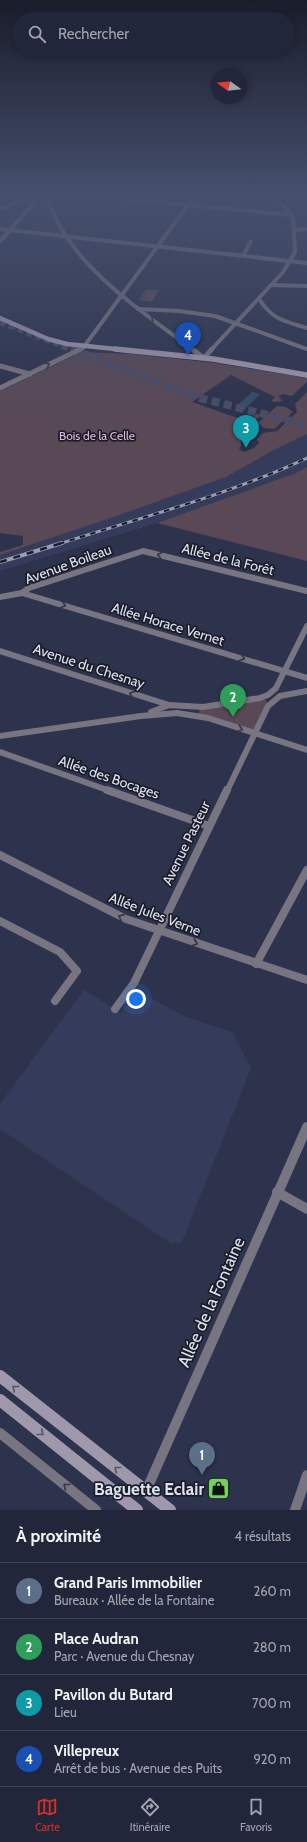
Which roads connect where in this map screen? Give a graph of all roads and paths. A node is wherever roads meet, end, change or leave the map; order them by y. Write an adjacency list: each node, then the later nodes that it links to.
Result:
1 (93, 268): 6 (street)
2 (141, 268): 6 (street)
3 (285, 268): 4 (street)
4 (271, 286): 5 (street); 7 (street)
5 (307, 286)
6 (121, 295): 8 (street); 14 (street)
7 (259, 299): 11 (street); 12 (street)
8 (138, 309): 11 (street); 16 (street, one-way to 16)
9 (0, 315): 13 (street)
10 (0, 318): 13 (street)
11 (238, 322): 15 (street); 16 (street)
12 (307, 328)
13 (73, 345): 14 (street)
14 (85, 346): 16 (street); 18 (street, one-way to 14)
15 (307, 349)
16 (204, 358): 19 (street)
17 (0, 366): 18 (street)
18 (30, 374): 20 (street)
19 (307, 375)
20 (0, 388)
21 (143, 551): 22 (street, Allée de la Forêt, one-way to 21); 23 (street, Avenue Boileau)
22 (307, 591)
23 (22, 593): 24 (street, Avenue Boileau); 27 (street, Allée Horace Vernet, one-way to 27)
24 (0, 597)
25 (307, 626): 27 (street)
26 (0, 651): 31 (street, Avenue du Chesnay, one-way to 26)
27 (284, 671): 28 (street, Allée Horace Vernet); 30 (street)
28 (307, 678)
29 (307, 691): 33 (street, Avenue Pasteur)
30 (203, 707): 31 (street); 32 (street)
31 (169, 709): 32 (street); 34 (street)
32 (199, 715): 33 (street, one-way to 33)
33 (255, 734): 35 (street); 37 (street, Avenue Pasteur)
34 (0, 736)
35 (307, 750)
36 (0, 752): 37 (street, Allée des Bocages)
37 (209, 826): 41 (street, Avenue Pasteur)
38 (0, 855): 41 (street, Allée Jules Verne, one-way to 38)
39 (307, 870): 42 (street)
40 (0, 921): 44 (street)
41 (158, 931): 42 (street, Allée Jules Verne, one-way to 42); 45 (street, Avenue Pasteur)
42 (256, 964): 43 (street, Allée Jules Verne)
43 (307, 980)
44 (56, 1001)
45 (115, 1009)
46 (307, 1127): 47 (street, Allée de la Fontaine)
47 (277, 1192): 48 (street); 53 (street, Allée de la Fontaine)
48 (307, 1209)
49 (0, 1376): 53 (street, one-way to 49)
50 (0, 1400): 55 (street, one-way to 55)
51 (0, 1433): 54 (street, one-way to 51)
52 (307, 1475): 57 (street)
53 (146, 1491): 56 (street)
54 (96, 1510)
55 (137, 1510)
56 (170, 1510)
57 (295, 1510)

